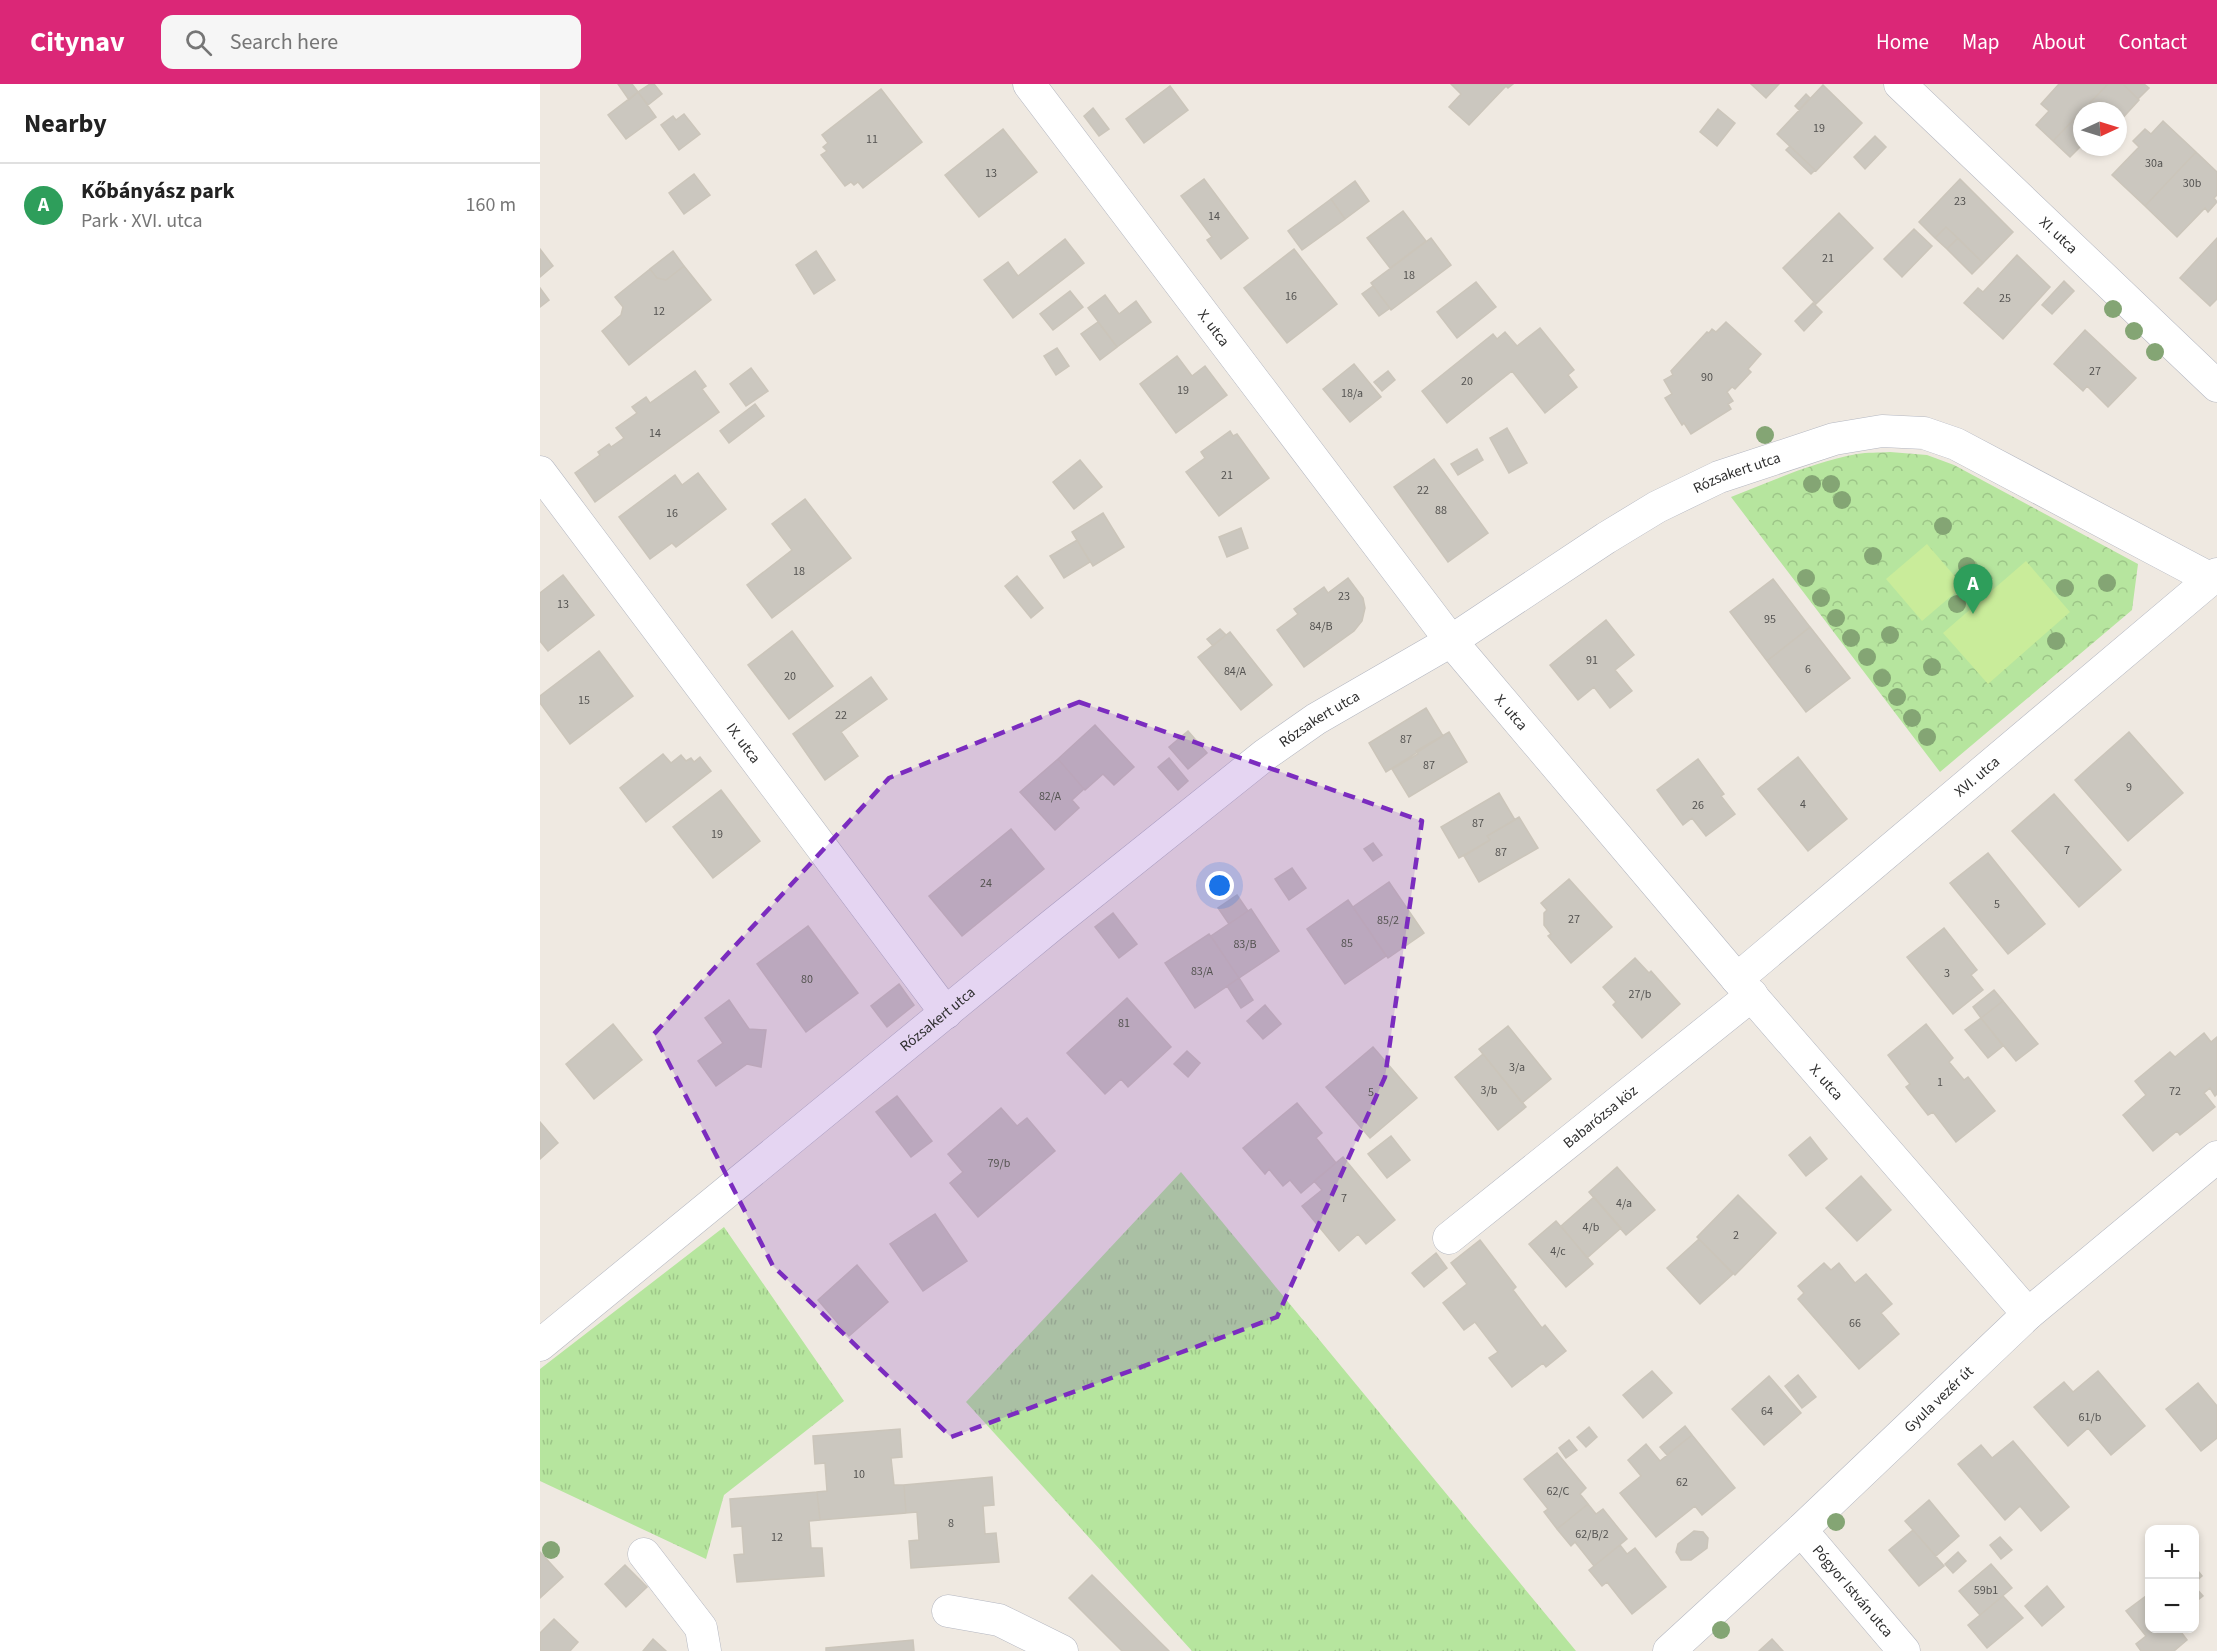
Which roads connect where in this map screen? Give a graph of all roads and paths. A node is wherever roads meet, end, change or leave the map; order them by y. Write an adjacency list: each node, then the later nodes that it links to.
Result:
1 (1029, 84): 6 (street, X. utca)
2 (1900, 84): 3 (street, XI. utca)
3 (2217, 386)
4 (540, 472): 8 (street, IX. utca)
5 (2214, 576): 6 (street, Rózsakert utca); 7 (street, XVI. utca)
6 (1451, 640): 7 (street, X. utca); 8 (street, Rózsakert utca)
7 (1744, 987): 10 (street, Babarózsa köz); 11 (street, X. utca)
8 (946, 1013): 12 (street, Rózsakert utca)
9 (2217, 1156): 11 (street, Gyula vezér út)
10 (1449, 1238)
11 (2028, 1314): 13 (street, Gyula vezér út)
12 (540, 1345)
13 (1802, 1530): 18 (street, Gyula vezér út); 19 (street, Pógyor István utca)
14 (644, 1554): 16 (street)
15 (948, 1611): 17 (street)
16 (705, 1651)
17 (1062, 1651)
18 (1669, 1651)
19 (1904, 1651)

